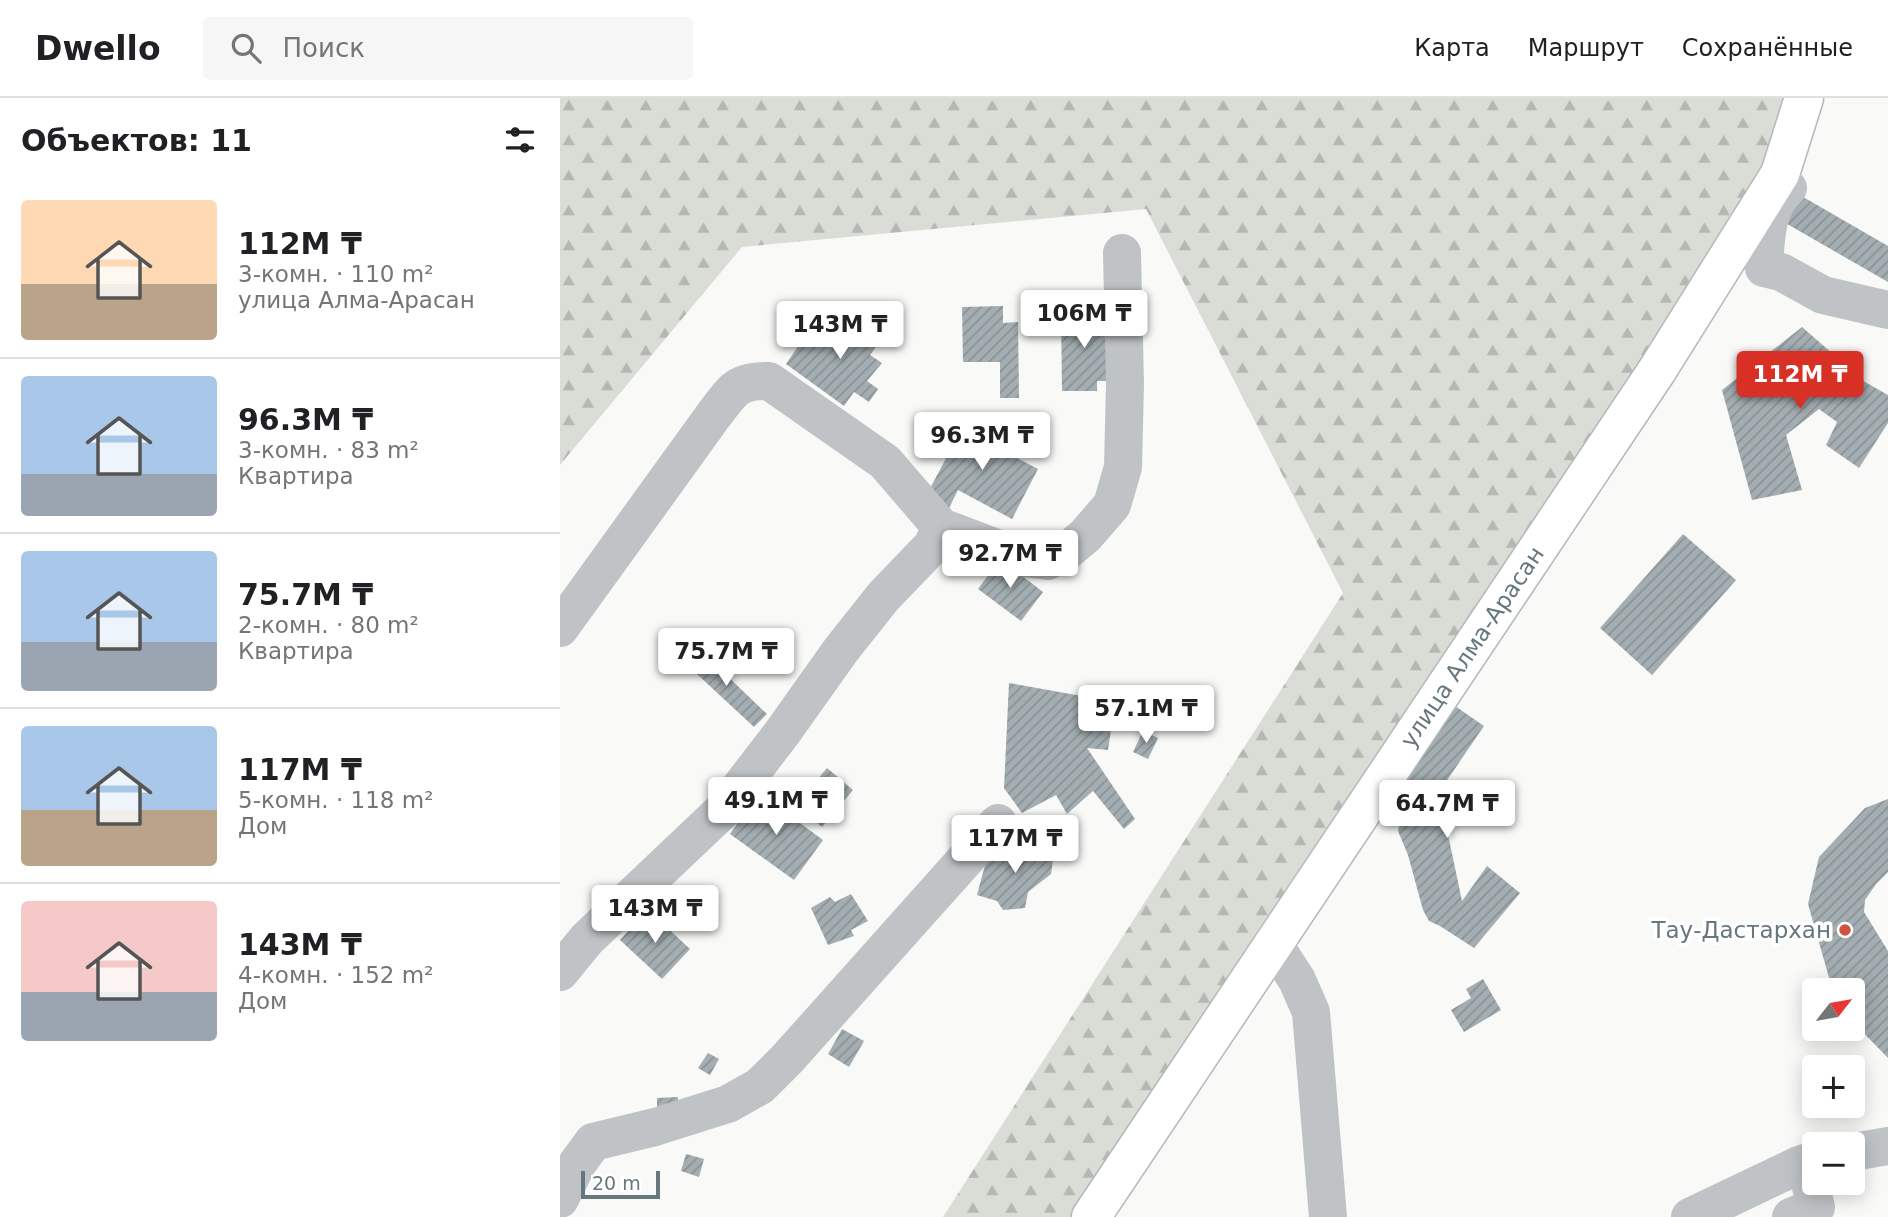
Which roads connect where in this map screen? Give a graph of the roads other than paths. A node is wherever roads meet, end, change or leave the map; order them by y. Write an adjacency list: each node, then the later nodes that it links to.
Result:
1 (1804, 98): 2 (main road, улица Алма-Арасан)
2 (1780, 174): 4 (lane); 8 (main road, улица Алма-Арасан)
3 (1122, 253): 5 (lane)
4 (1888, 310)
5 (941, 527): 6 (lane); 9 (lane)
6 (560, 628)
7 (998, 822): 14 (lane)
8 (1273, 943): 15 (main road, улица Алма-Арасан); 16 (lane)
9 (560, 972)
10 (1888, 1146): 11 (lane)
11 (1865, 1150)
12 (1802, 1166): 17 (lane)
13 (1814, 1195): 18 (lane)
14 (560, 1199)
15 (1091, 1217)
16 (1328, 1217)
17 (1690, 1217)
18 (1791, 1217)

